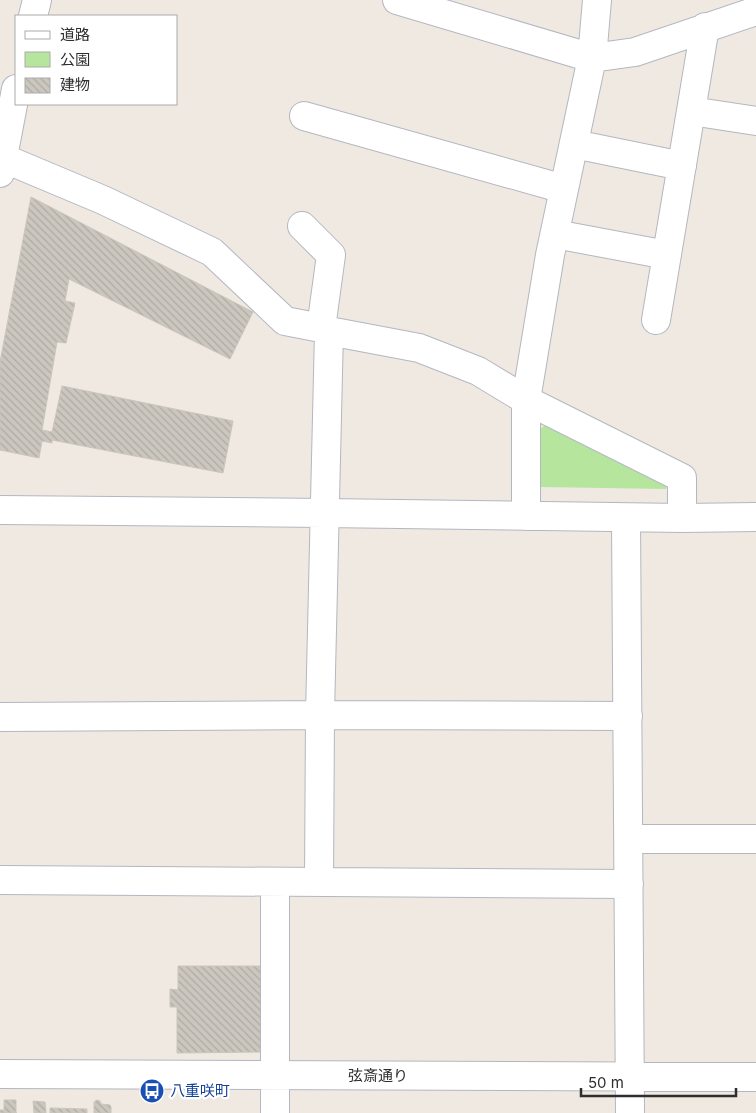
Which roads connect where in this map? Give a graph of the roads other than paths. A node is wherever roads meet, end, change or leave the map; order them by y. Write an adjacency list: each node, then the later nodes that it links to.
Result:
1 (36, 0): 5 (street)
2 (397, 0): 7 (street)
3 (597, 0): 7 (street)
4 (756, 11): 6 (street)
5 (33, 15)
6 (705, 27): 7 (street); 9 (street)
7 (592, 58): 12 (street)
8 (9, 103): 13 (street)
9 (691, 111): 11 (street); 14 (street)
10 (304, 116): 15 (street)
11 (756, 121)
12 (574, 144): 14 (street); 15 (street)
13 (1, 165): 20 (street)
14 (682, 166): 18 (street)
15 (564, 189): 17 (street)
16 (302, 226): 20 (street)
17 (552, 244): 18 (street); 21 (street)
18 (666, 255): 19 (street)
19 (656, 320)
20 (325, 330): 21 (street); 23 (street)
21 (526, 400): 24 (street); 27 (street)
22 (0, 510): 23 (street)
23 (325, 513): 24 (street); 28 (street)
24 (526, 516): 26 (street)
25 (756, 517): 27 (street)
26 (626, 518): 27 (street); 29 (street)
27 (682, 518)
28 (320, 715): 29 (street); 30 (street); 34 (street)
29 (628, 716): 31 (street)
30 (0, 717)
31 (629, 839): 32 (street); 36 (street)
32 (756, 839)
33 (0, 880): 35 (street)
34 (319, 881): 35 (street); 36 (street)
35 (274, 882): 38 (street)
36 (629, 884): 39 (street)
37 (0, 1074): 38 (street, 弦斎通り)
38 (276, 1075): 39 (street, 弦斎通り); 41 (street)
39 (630, 1077): 40 (street, 弦斎通り); 42 (street)
40 (756, 1077)
41 (276, 1113)
42 (630, 1113)

